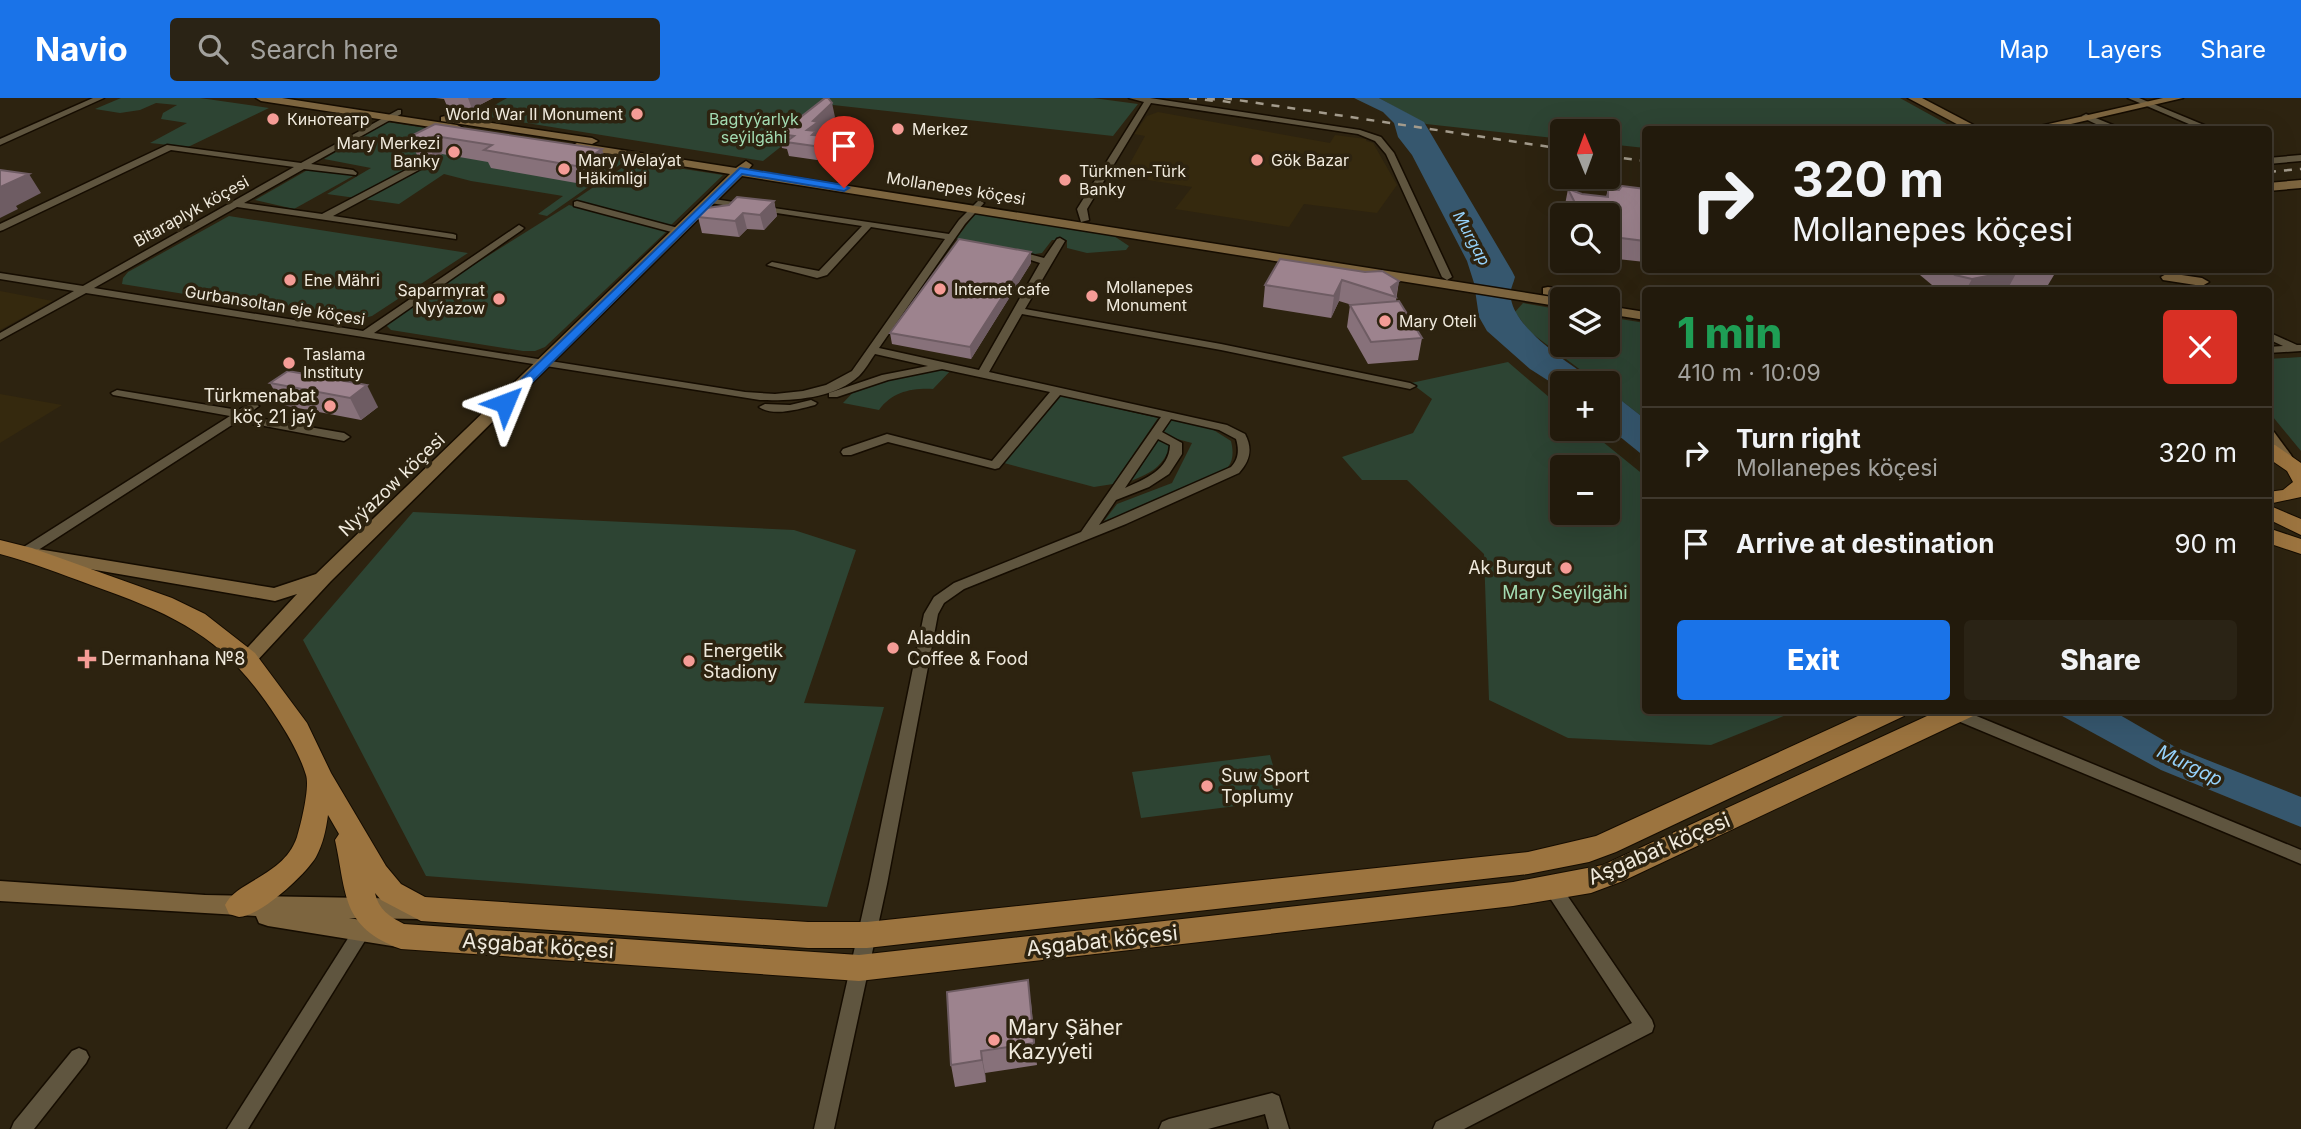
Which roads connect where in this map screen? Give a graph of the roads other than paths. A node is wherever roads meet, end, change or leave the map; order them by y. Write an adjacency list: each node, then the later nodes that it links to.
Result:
1 (100, 98): 17 (street)
2 (261, 98): 3 (street, Mollanepes köçesi)
3 (268, 98): 11 (street, Mollanepes köçesi)
4 (306, 98): 11 (street, Mollanepes köçesi)
5 (1133, 98): 9 (street)
6 (1913, 98): 13 (street)
7 (2132, 98): 10 (street)
8 (2178, 98): 10 (street)
9 (1149, 100): 33 (street); 47 (street)
10 (2147, 104): 12 (street); 16 (street)
11 (393, 115): 23 (street, Bitaraplyk köçesi); 24 (street, Mollanepes köçesi)
12 (2086, 117): 14 (street); 15 (street)
13 (1970, 126)
14 (2045, 126)
15 (2107, 126)
16 (2202, 126)
17 (0, 142)
18 (2272, 154): 20 (street)
19 (2301, 159): 20 (street)
20 (2288, 160): 21 (street)
21 (2272, 161)
22 (427, 162): 32 (street)
23 (305, 165): 25 (street); 29 (street, Bitaraplyk köçesi); 35 (street)
24 (743, 168): 28 (street, Nyýazow köçesi); 31 (street, Mollanepes köçesi)
25 (353, 173)
26 (2301, 184): 27 (street)
27 (2272, 187)
28 (710, 200): 34 (street); 37 (street, Nyýazow köçesi)
29 (235, 204): 32 (street); 49 (street, Bitaraplyk köçesi)
30 (577, 204): 37 (street)
31 (977, 206): 33 (street, Mollanepes köçesi); 39 (street, Gurbansoltan eje köçesi); 47 (street, Mollanepes köçesi)
32 (324, 217): 38 (street)
33 (1084, 220): 47 (street, Mollanepes köçesi)
34 (868, 225): 39 (street); 44 (street)
35 (0, 228)
36 (519, 228): 58 (street)
37 (679, 230): 64 (street, Nyýazow köçesi)
38 (453, 237)
39 (950, 240): 41 (street); 62 (street, Gurbansoltan eje köçesi)
40 (1060, 241): 43 (street)
41 (962, 244)
42 (1002, 251): 43 (street)
43 (1046, 262): 55 (street)
44 (772, 265)
45 (0, 276): 49 (street, Gurbansoltan eje köçesi)
46 (2168, 279): 48 (street)
47 (1456, 281): 50 (street, Mollanepes köçesi)
48 (2201, 281)
49 (82, 291): 58 (street, Gurbansoltan eje köçesi); 59 (street, Bitaraplyk köçesi)
50 (1537, 294): 51 (street, Mollanepes köçesi); 52 (street, Mollanepes köçesi)
51 (1550, 295)
52 (1550, 298)
53 (1620, 302): 54 (street)
54 (1642, 306)
55 (1020, 311): 66 (street); 67 (street)
56 (1620, 312): 57 (street)
57 (1642, 316)
58 (363, 335): 64 (street, Gurbansoltan eje köçesi)
59 (0, 337)
60 (2272, 337): 61 (street)
61 (2299, 348): 63 (street)
62 (873, 350): 64 (street, Gurbansoltan eje köçesi); 65 (street)
63 (2272, 350)
64 (545, 364): 65 (street, Gurbansoltan eje köçesi); 88 (street, Nyýazow köçesi)
65 (943, 366): 66 (street)
66 (982, 375): 68 (street)
67 (1410, 386)
68 (1057, 391): 71 (street); 75 (street)
69 (117, 393): 72 (street)
70 (253, 406): 72 (street)
71 (1168, 415): 73 (street); 83 (street)
72 (238, 416): 74 (street); 87 (street)
73 (1155, 433): 79 (street); 79 (street)
74 (344, 437)
75 (847, 452)
76 (2277, 454): 77 (main road)
77 (2301, 477)
78 (2301, 486): 80 (main road)
79 (1111, 498): 83 (street)
80 (2272, 498)
81 (2272, 513): 82 (main road)
82 (2301, 528)
83 (1086, 536): 102 (street)
84 (2272, 536): 86 (main road)
85 (0, 547): 87 (main road)
86 (2301, 547)
87 (24, 553): 88 (street); 89 (main road)
88 (324, 577): 89 (street, Nyýazow köçesi)
89 (247, 659): 93 (main road)
90 (1886, 714): 102 (main road, Aşgabat köçesi)
91 (1952, 714): 96 (main road, Aşgabat köçesi)
92 (1961, 714): 95 (street)
93 (320, 777): 94 (main road); 99 (main road)
94 (345, 819): 100 (main road); 101 (main road)
95 (2301, 857)
96 (1552, 887): 103 (main road, Aşgabat köçesi); 110 (street)
97 (0, 891): 98 (street, Aşgabat köçesi)
98 (205, 905): 99 (street, Aşgabat köçesi); 101 (street, Aşgabat köçesi)
99 (239, 905): 101 (street, Aşgabat köçesi)
100 (421, 909): 101 (street, Aşgabat köçesi); 102 (main road, Aşgabat köçesi)
101 (364, 919): 103 (main road, Aşgabat köçesi); 106 (street)
102 (867, 935): 103 (street)
103 (859, 968): 107 (street)
104 (79, 1057): 105 (street)
105 (21, 1129)
106 (237, 1129)
107 (824, 1129)
108 (1169, 1129): 109 (street)
109 (1279, 1129)
110 (1443, 1129)

